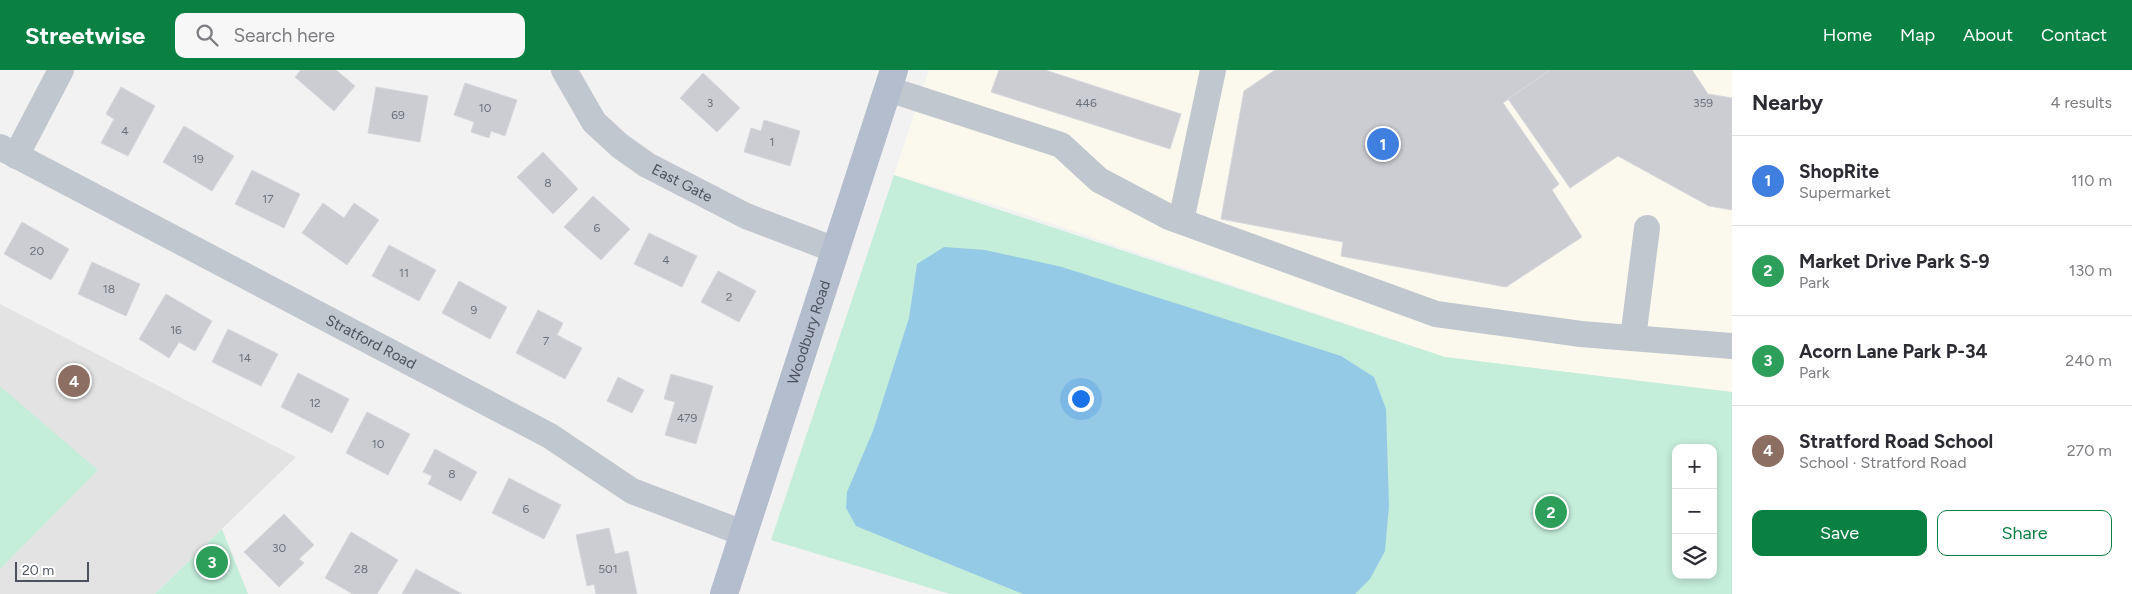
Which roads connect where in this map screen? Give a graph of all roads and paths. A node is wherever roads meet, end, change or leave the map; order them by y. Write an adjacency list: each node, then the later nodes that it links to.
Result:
1 (61, 70): 5 (street)
2 (564, 70): 8 (street, East Gate)
3 (1213, 70): 6 (street)
4 (891, 79): 6 (street); 8 (main road, Woodbury Road)
5 (8, 152): 11 (street, Stratford Road)
6 (1180, 221): 9 (street)
7 (1646, 228): 9 (street)
8 (835, 250): 11 (main road, Woodbury Road)
9 (1633, 338): 10 (street)
10 (1732, 346)
11 (743, 534): 12 (main road, Woodbury Road)
12 (724, 594)

